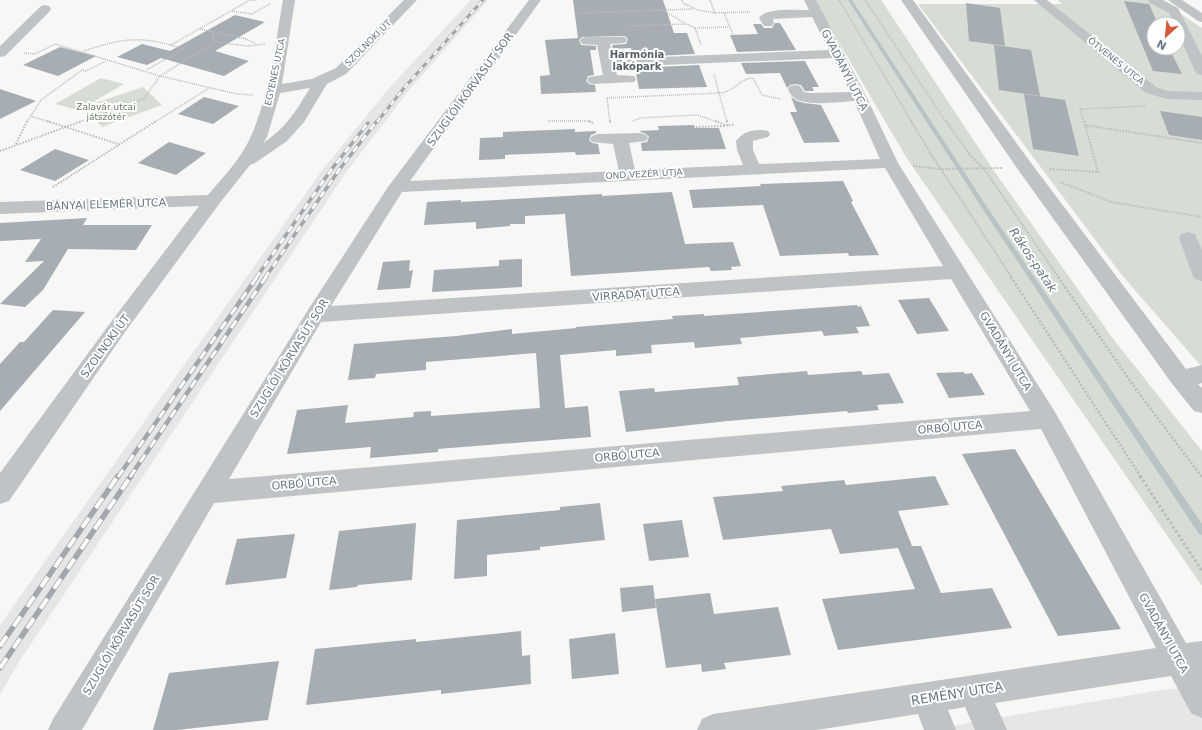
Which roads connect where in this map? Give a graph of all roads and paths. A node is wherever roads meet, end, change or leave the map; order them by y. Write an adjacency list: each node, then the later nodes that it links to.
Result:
1 (249, 0): 2 (path); 18 (path)
2 (256, 0)
3 (275, 0): 18 (path)
4 (289, 0): 34 (street, EGYENES UTCA)
5 (411, 0): 49 (street, SZOLNOKI ÚT)
6 (536, 0): 76 (street, SZUGLÓI KÖRVASÚT SOR)
7 (682, 0): 16 (path)
8 (810, 0): 22 (street, GVADÁNYI UTCA)
9 (839, 0): 74 (path)
10 (865, 0): 72 (path)
11 (907, 0): 71 (street)
12 (1040, 0): 55 (street, ÖTVENES UTCA)
13 (1154, 0): 44 (street)
14 (1174, 0): 23 (street)
15 (46, 9): 38 (street)
16 (694, 9): 17 (path); 20 (path)
17 (661, 10): 19 (path); 25 (path)
18 (231, 11): 28 (path)
19 (578, 13)
20 (714, 13)
21 (724, 13): 26 (path)
22 (817, 13): 24 (street); 40 (street, GVADÁNYI UTCA)
23 (1202, 18)
24 (768, 23)
25 (687, 24): 27 (path); 36 (path)
26 (730, 26): 27 (path); 30 (path)
27 (695, 28): 37 (path)
28 (200, 29): 29 (path); 35 (path)
29 (212, 32): 32 (path); 33 (path)
30 (733, 34)
31 (620, 40): 36 (street)
32 (215, 42): 33 (path); 45 (path)
33 (256, 44): 34 (path)
34 (282, 44): 52 (street, EGYENES UTCA)
35 (171, 45): 39 (path); 43 (path)
36 (600, 47): 41 (street); 48 (street)
37 (702, 47)
38 (2, 51): 39 (path)
39 (83, 52): 42 (path)
40 (837, 54): 41 (street); 54 (street, GVADÁNYI UTCA)
41 (710, 58): 53 (path)
42 (106, 60): 43 (path); 58 (path)
43 (146, 71): 45 (path)
44 (1202, 71)
45 (160, 76): 50 (path); 61 (path)
46 (753, 78): 53 (path)
47 (629, 79): 48 (street)
48 (604, 80): 56 (path)
49 (321, 81): 52 (street, SZOLNOKI ÚT); 70 (street)
50 (210, 88): 52 (path); 67 (path)
51 (795, 89): 54 (street)
52 (273, 93): 70 (street, EGYENES UTCA)
53 (719, 93): 56 (path); 60 (path)
54 (859, 96): 69 (street, GVADÁNYI UTCA)
55 (1202, 96)
56 (607, 98): 64 (path)
57 (1148, 106): 59 (path)
58 (30, 116): 61 (path); 66 (path)
59 (1084, 125): 65 (path); 71 (path)
60 (728, 126)
61 (67, 128): 66 (path); 67 (path)
62 (762, 134): 73 (street)
63 (640, 138): 64 (street)
64 (610, 139): 75 (street)
65 (1202, 142)
66 (16, 144): 68 (path)
67 (121, 145): 79 (path)
68 (0, 151)
69 (890, 163): 73 (street, OND VEZÉR ÚTJA); 82 (street, GVADÁNYI UTCA)
70 (241, 166): 77 (street, EGYENES UTCA)
71 (1025, 167): 80 (path); 85 (street)
72 (984, 168): 74 (path); 88 (path)
73 (753, 169): 75 (street, OND VEZÉR ÚTJA)
74 (941, 169): 91 (path)
75 (628, 175): 76 (street, OND VEZÉR ÚTJA)
76 (397, 188): 84 (street, SZUGLÓI KÖRVASÚT SOR)
77 (213, 200): 79 (street, BÁNYAI ELEMÉR UTCA); 90 (street, SZOLNOKI ÚT)
78 (0, 208): 79 (street, BÁNYAI ELEMÉR UTCA)
79 (22, 208)
80 (1202, 217)
81 (1188, 238): 83 (street)
82 (958, 272): 84 (street, VIRRADAT UTCA); 87 (street, GVADÁNYI UTCA)
83 (1202, 274)
84 (315, 315): 89 (street, SZUGLÓI KÖRVASÚT SOR)
85 (1192, 377): 86 (street)
86 (1202, 404)
87 (1047, 419): 89 (street, ORBÓ UTCA); 92 (street, GVADÁNYI UTCA)
88 (1202, 477)
89 (207, 492): 96 (street, SZUGLÓI KÖRVASÚT SOR)
90 (0, 493)
91 (1202, 571)
92 (1190, 657): 93 (street, REMÉNY UTCA); 95 (street, GVADÁNYI UTCA)
93 (973, 691): 94 (street, REMÉNY UTCA); 99 (street)
94 (928, 698): 97 (street, REMÉNY UTCA); 98 (street)
95 (1202, 702)
96 (64, 730)
97 (713, 730)
98 (940, 730)
99 (991, 730)

